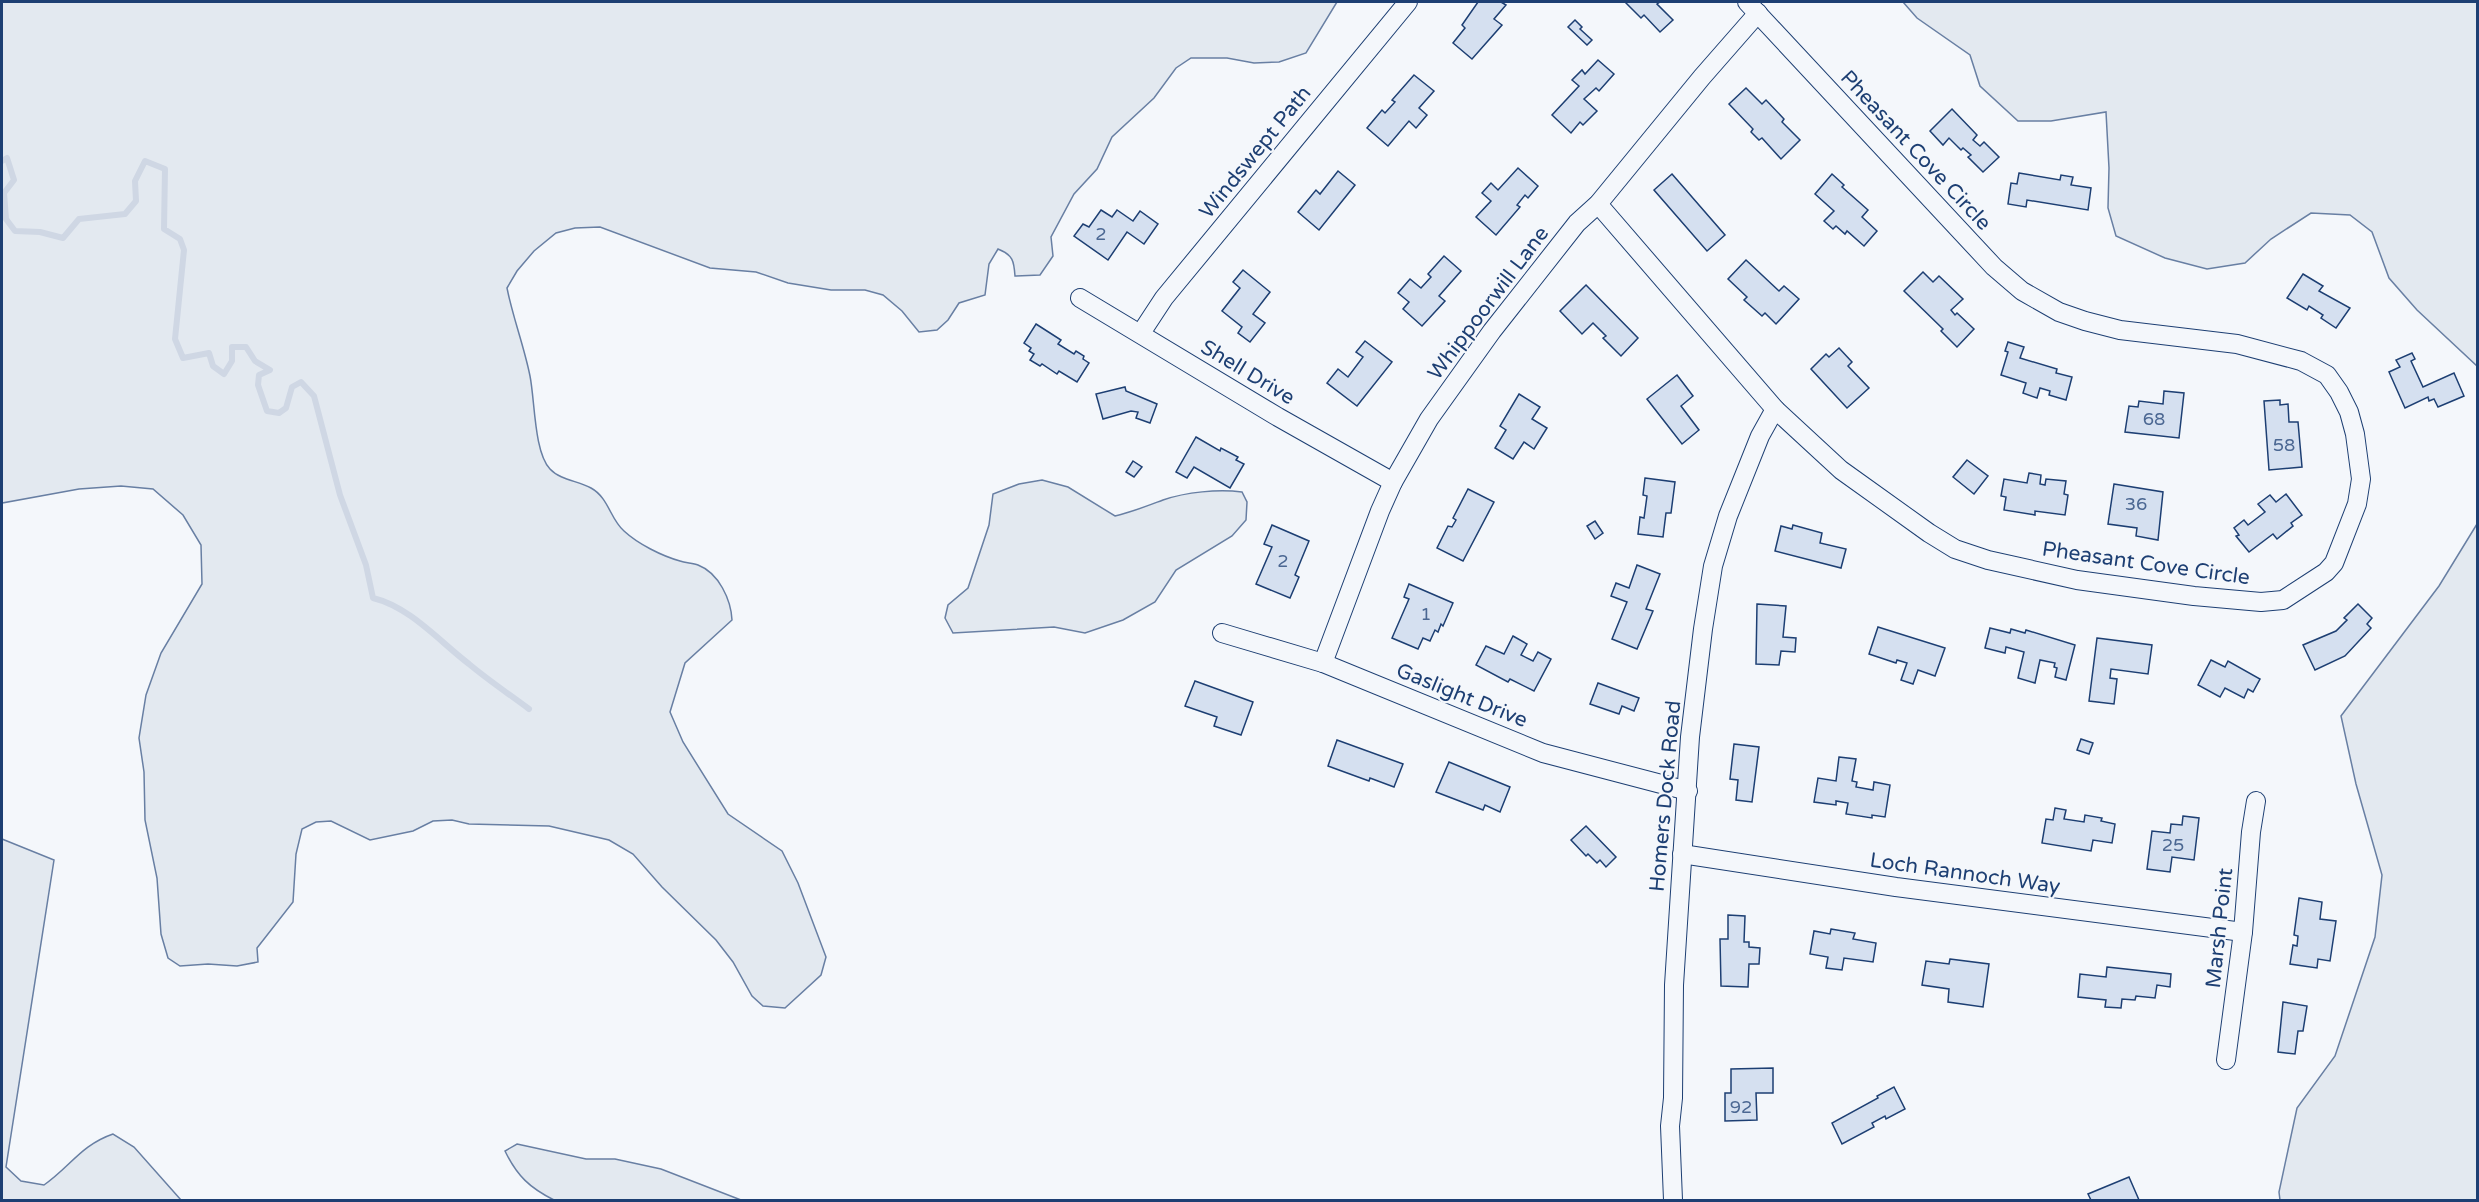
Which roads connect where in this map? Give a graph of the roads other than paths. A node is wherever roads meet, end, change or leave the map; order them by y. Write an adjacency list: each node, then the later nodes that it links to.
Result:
1 (1408, 2): 5 (street, Windswept Path)
2 (1752, 7): 3 (street, Whippoorwill Lane); 6 (street, Pheasant Cove Circle)
3 (1598, 204): 6 (street, Pheasant Cove Circle); 7 (street, Whippoorwill Lane)
4 (1080, 298): 5 (street, Shell Drive)
5 (1140, 333): 7 (street, Shell Drive)
6 (1775, 409): 10 (street, Homers Dock Road)
7 (1393, 482): 9 (street, Whippoorwill Lane)
8 (1222, 633): 9 (street, Gaslight Drive)
9 (1323, 663): 10 (street, Gaslight Drive)
10 (1688, 791): 12 (street, Homers Dock Road)
11 (2256, 801): 13 (street, Marsh Point)
12 (1682, 854): 13 (street, Loch Rannoch Way); 15 (street, Homers Dock Road)
13 (2243, 932): 14 (street, Marsh Point)
14 (2226, 1060)
15 (1673, 1200)

